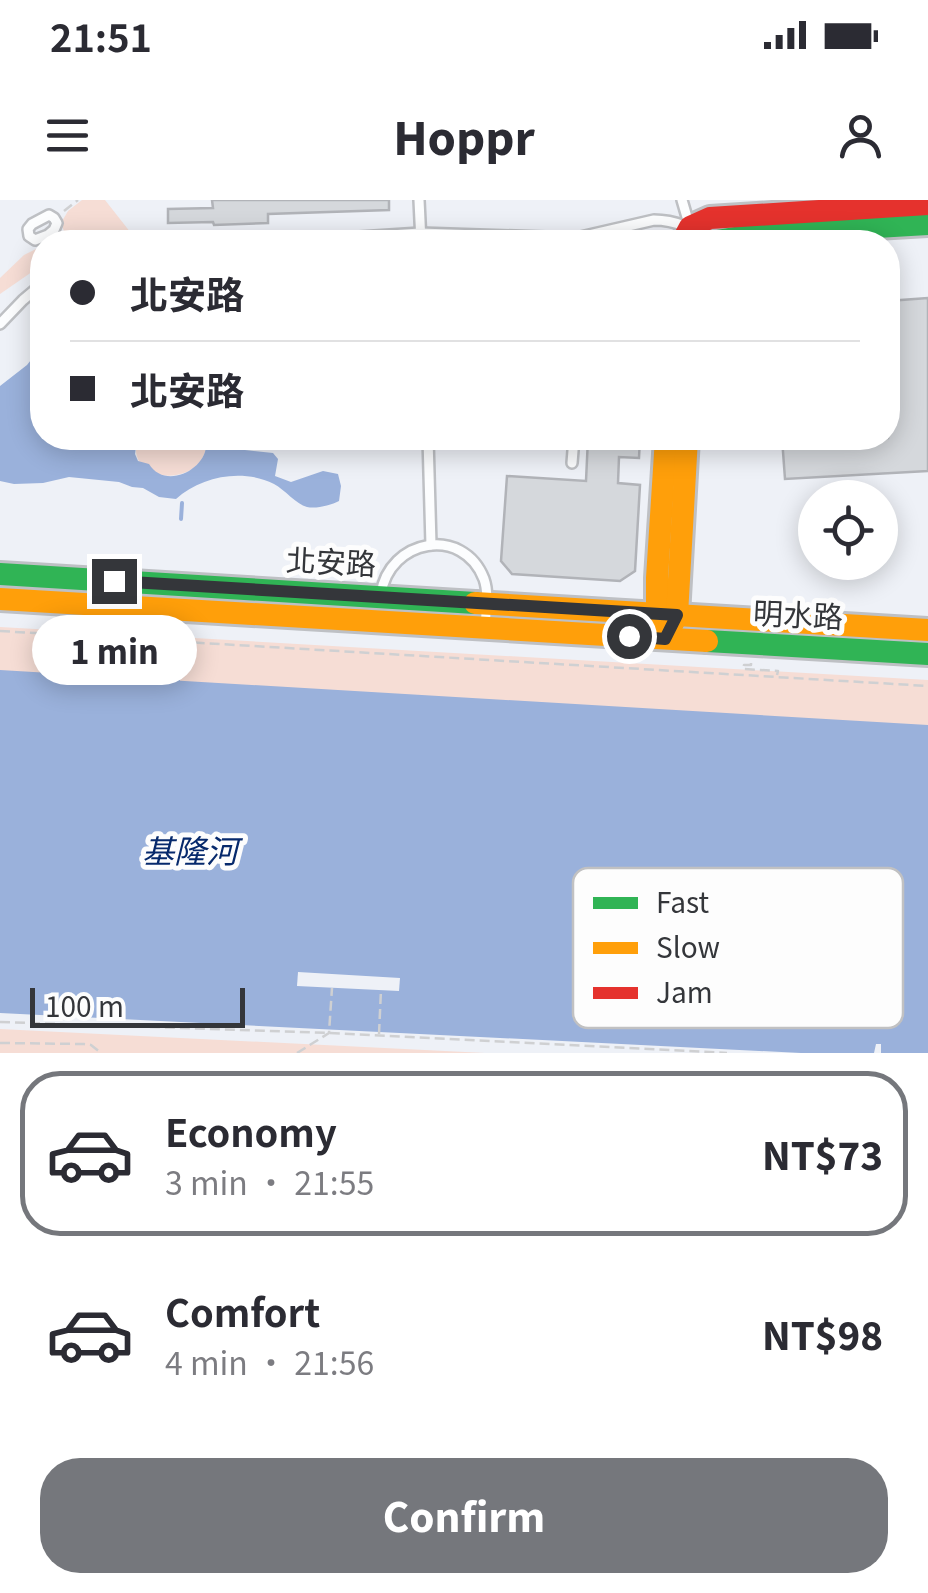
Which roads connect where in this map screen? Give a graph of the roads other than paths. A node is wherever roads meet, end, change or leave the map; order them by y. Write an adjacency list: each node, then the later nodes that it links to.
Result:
1 (420, 200): 6 (lane)
2 (682, 200): 9 (lane)
3 (928, 203): 10 (main road)
4 (928, 224): 11 (main road)
5 (54, 230): 12 (lane)
6 (420, 230)
7 (611, 230): 8 (lane)
8 (679, 230)
9 (685, 230)
10 (693, 230)
11 (826, 230)
12 (30, 237)
13 (30, 295): 14 (lane)
14 (0, 324)
15 (428, 450): 20 (lane)
16 (573, 450): 19 (lane)
17 (665, 450): 25 (main road)
18 (685, 450): 25 (main road)
19 (572, 463)
20 (431, 544): 23 (lane); 24 (lane)
21 (0, 574): 23 (main road, 北安路)
22 (0, 599): 23 (main road, 北安路)
23 (381, 608): 24 (main road, 北安路)
24 (486, 615): 25 (main road, 北安路); 27 (main road, 北安路)
25 (667, 615): 26 (main road, 明水路); 27 (main road)
26 (928, 630)
27 (665, 639): 28 (main road, 明水路)
28 (928, 654)

